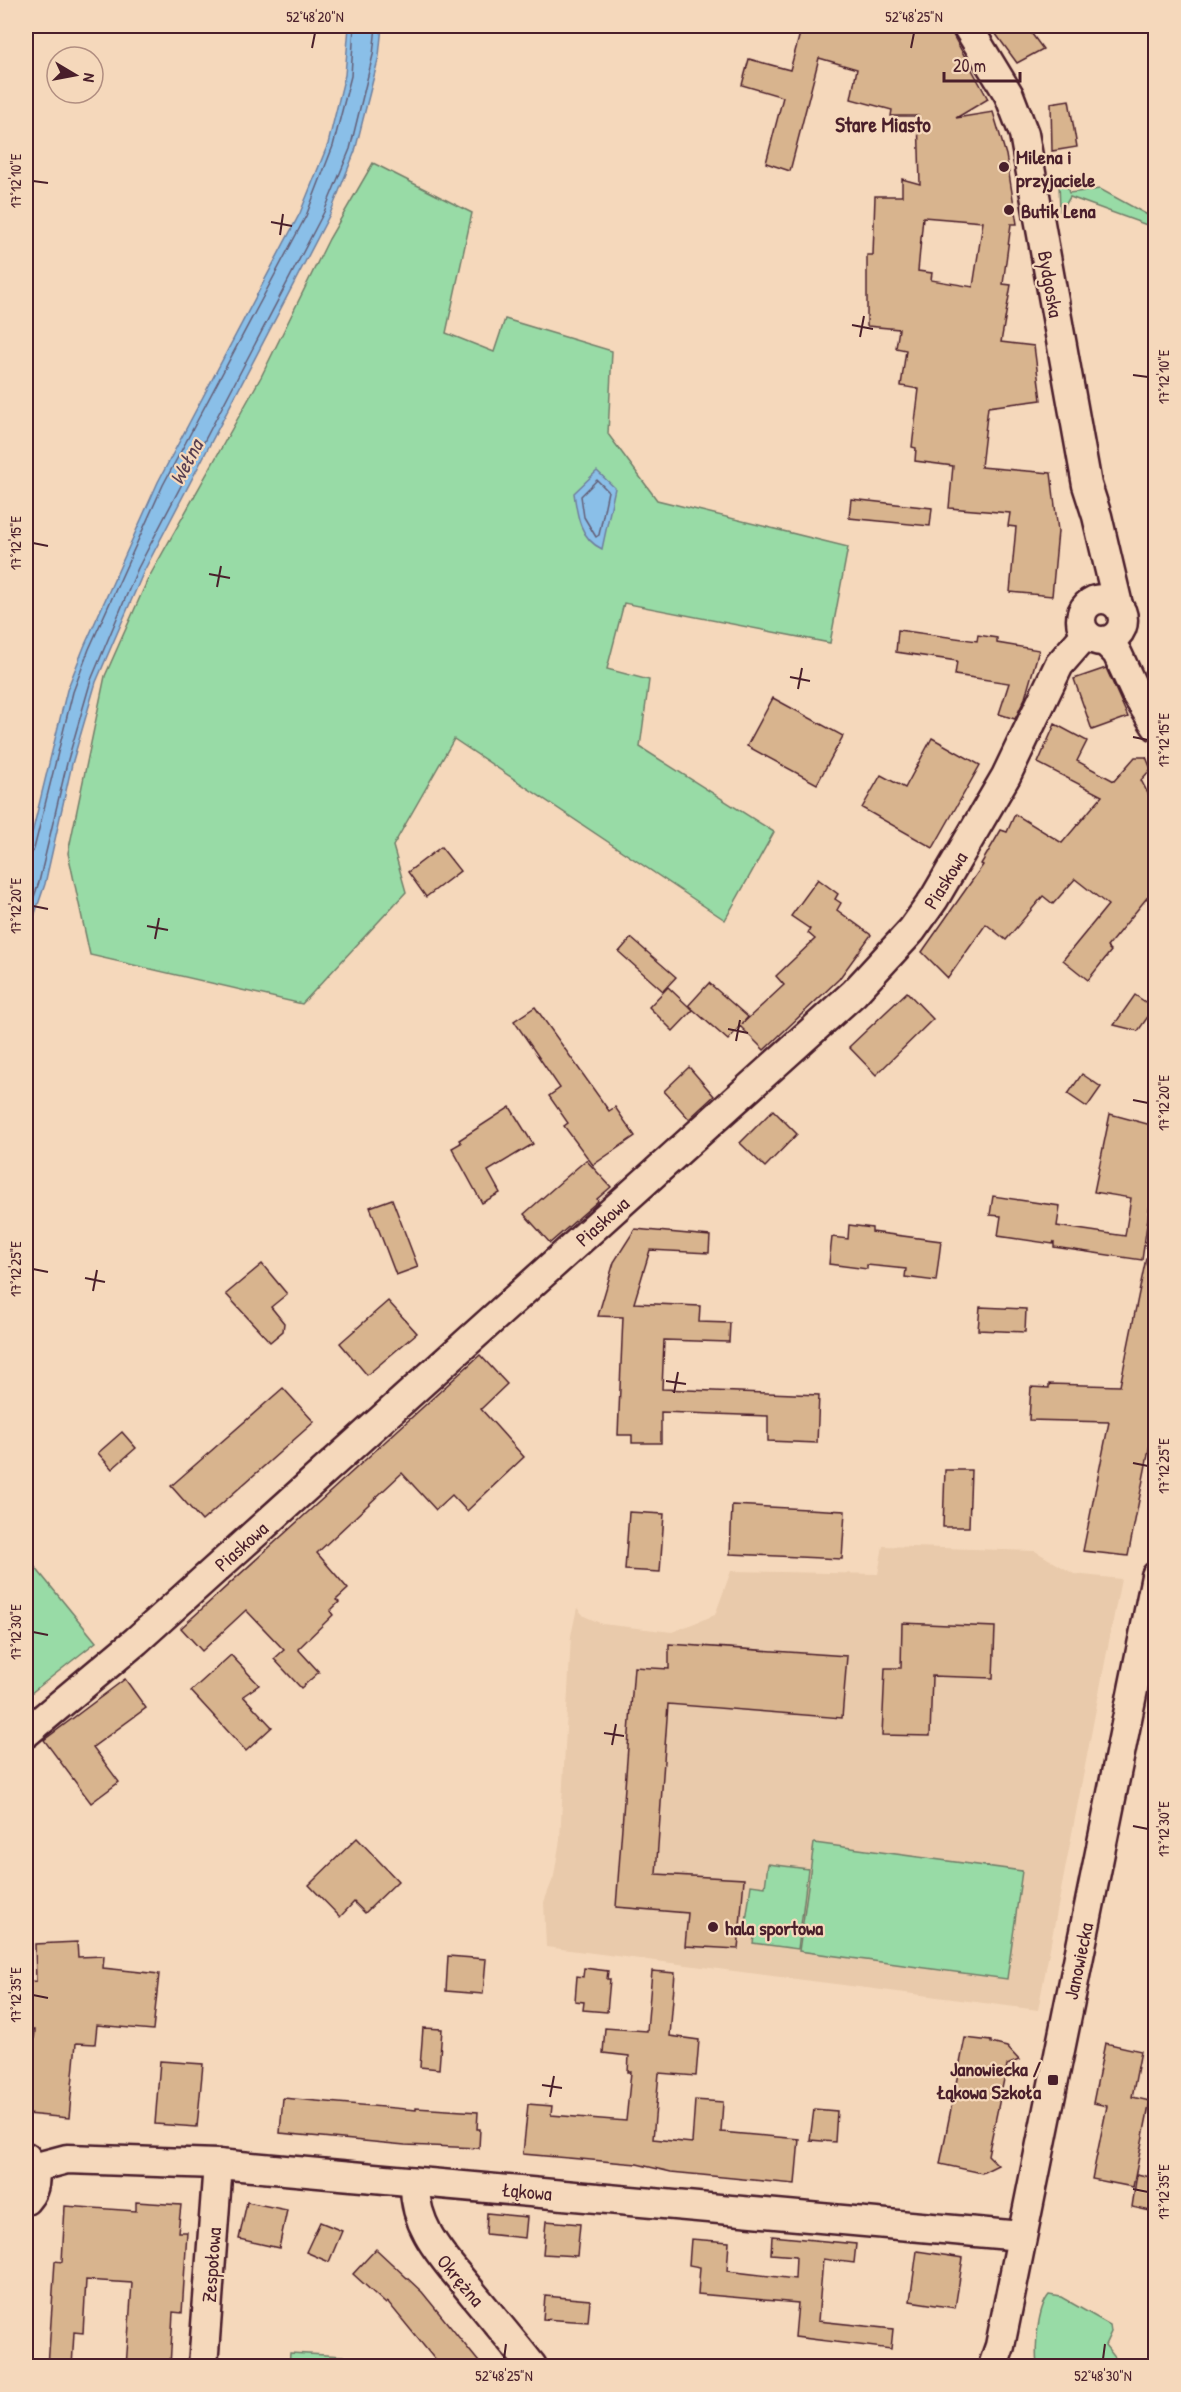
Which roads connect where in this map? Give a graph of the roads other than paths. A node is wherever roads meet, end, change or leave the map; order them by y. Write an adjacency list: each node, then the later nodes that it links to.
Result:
1 (968, 26): 2 (street, Bydgoska)
2 (1087, 485): 3 (street, Bydgoska); 3 (street, Bydgoska)
3 (1108, 625): 4 (street, Bydgoska); 5 (street, Bydgoska); 7 (street, Piaskowa)
4 (1155, 706)
5 (1155, 726)
6 (1155, 1576): 12 (street, Janowiecka)
7 (26, 1733)
8 (29, 2162): 9 (street, Łąkowa); 11 (street)
9 (218, 2164): 10 (street, Łąkowa); 14 (street, Zespołowa)
10 (415, 2182): 12 (street, Łąkowa); 15 (street, Okrężna)
11 (26, 2200)
12 (1021, 2236): 13 (street, Janowiecka)
13 (1000, 2360)
14 (203, 2367)
15 (532, 2367)

